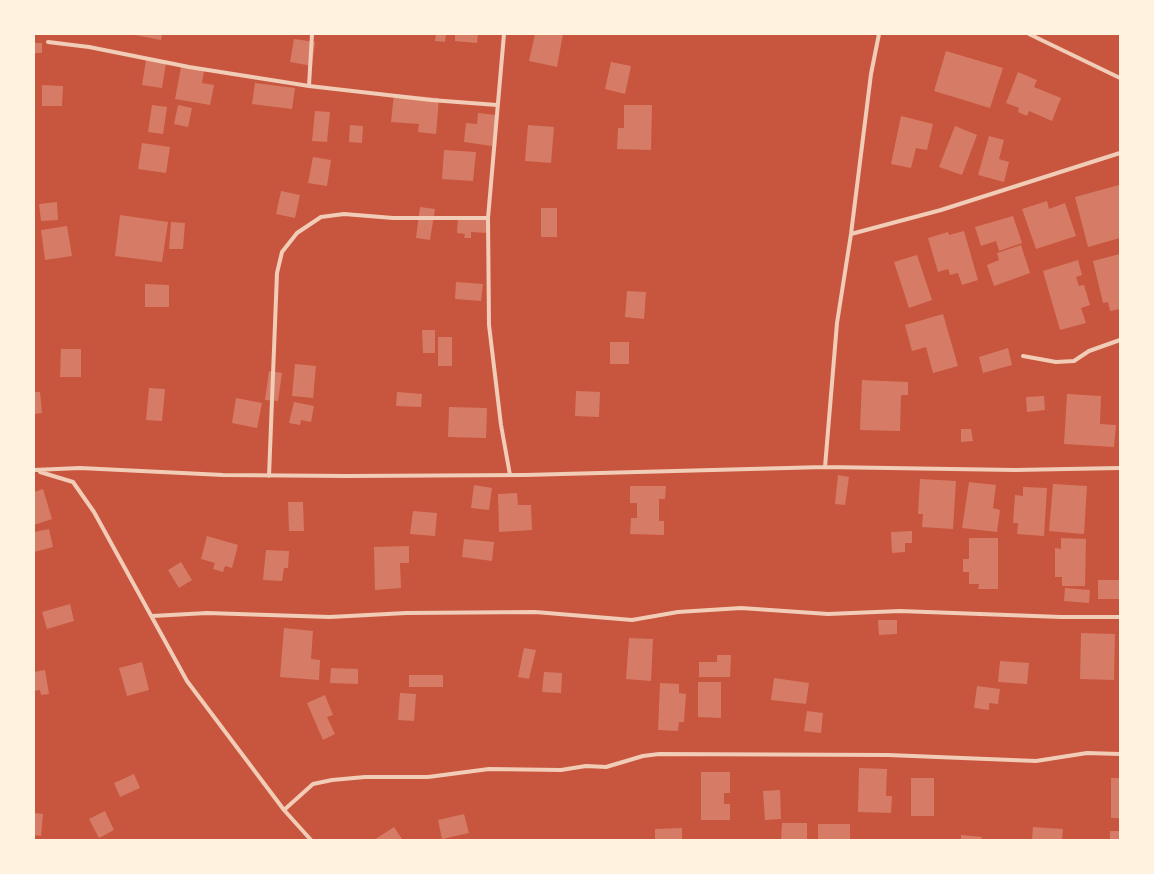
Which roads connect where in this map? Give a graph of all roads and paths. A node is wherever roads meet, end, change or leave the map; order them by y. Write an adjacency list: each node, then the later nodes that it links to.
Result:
1 (312, 34): 7 (street)
2 (504, 34): 8 (street)
3 (879, 34): 11 (street)
4 (1029, 34): 6 (street)
5 (48, 42): 7 (street)
6 (1120, 78)
7 (309, 86): 8 (street)
8 (497, 105): 10 (street)
9 (1119, 154): 11 (street)
10 (488, 218): 17 (street); 18 (street)
11 (851, 234): 14 (street)
12 (1120, 340): 13 (street)
13 (1024, 356)
14 (825, 467): 15 (street); 17 (street)
15 (1120, 468)
16 (35, 470): 18 (street); 19 (street)
17 (510, 475): 18 (street)
18 (269, 476)
19 (152, 616): 20 (street); 22 (street)
20 (1120, 617)
21 (1120, 754): 22 (street)
22 (284, 810): 23 (street)
23 (310, 840)

